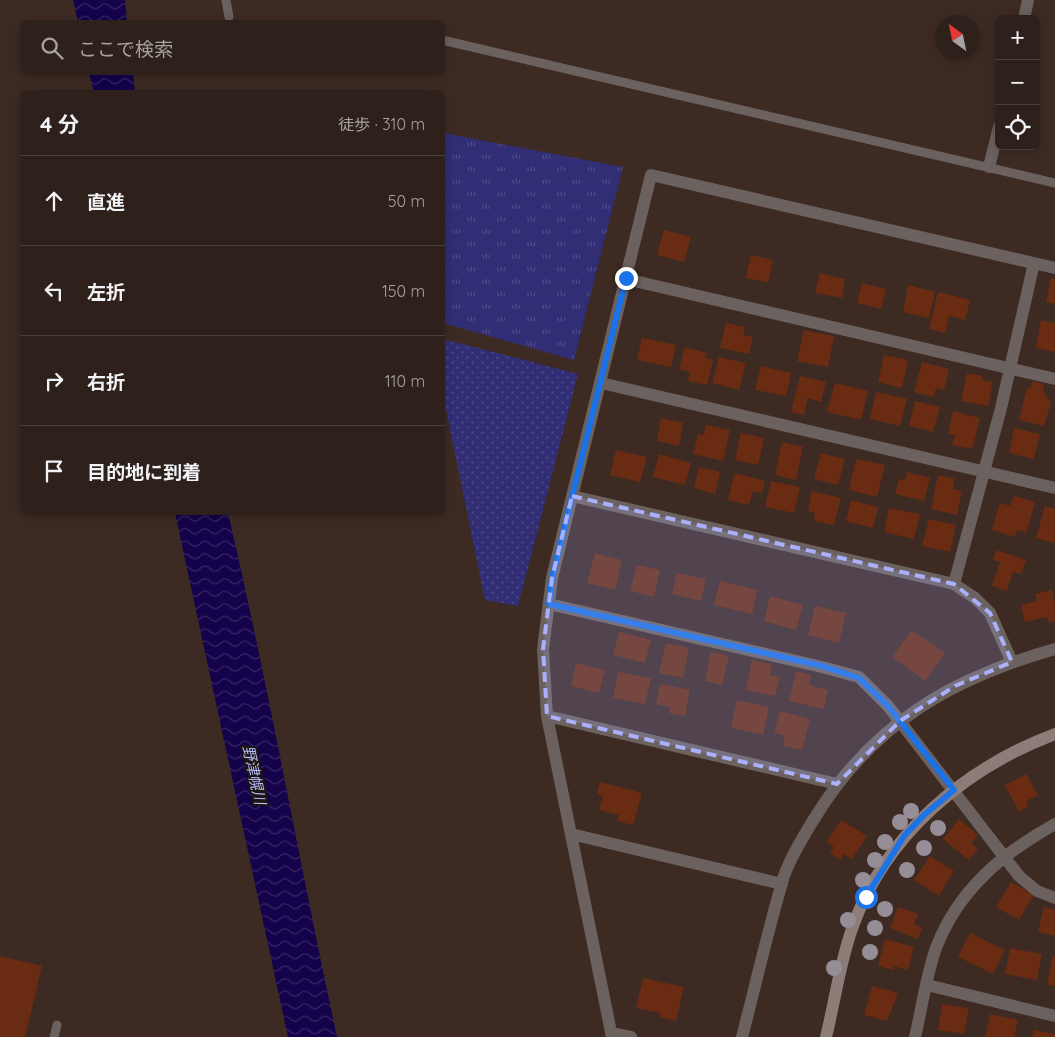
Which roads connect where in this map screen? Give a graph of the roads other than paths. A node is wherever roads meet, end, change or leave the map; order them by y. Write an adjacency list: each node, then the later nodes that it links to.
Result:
1 (226, 0): 4 (lane)
2 (1028, 0): 3 (street)
3 (1025, 15)
4 (229, 17)
5 (445, 41): 7 (lane)
6 (995, 145): 7 (street)
7 (990, 167): 8 (lane)
8 (1055, 183)
9 (1034, 263): 10 (street); 11 (street); 12 (street)
10 (1055, 268)
11 (626, 278): 12 (street); 14 (street)
12 (1008, 368): 13 (street); 15 (street)
13 (1055, 379)
14 (601, 383): 15 (street); 17 (street)
15 (983, 471): 16 (street); 18 (street)
16 (1055, 488)
17 (572, 496): 18 (street); 19 (street)
18 (954, 584): 21 (street)
19 (549, 604): 22 (street); 23 (street)
20 (1055, 649): 21 (street)
21 (1012, 662): 23 (street)
22 (547, 716): 25 (street); 28 (street)
23 (900, 722): 25 (street); 26 (street)
24 (1055, 734): 26 (street)
25 (837, 784): 30 (street)
26 (954, 790): 29 (street); 39 (street)
27 (1055, 824): 29 (street)
28 (571, 834): 30 (street); 35 (street)
29 (1004, 856): 31 (street); 32 (street)
30 (782, 884): 38 (street)
31 (1055, 898)
32 (927, 985): 33 (street); 40 (street)
33 (1055, 1016)
34 (57, 1025): 36 (lane)
35 (611, 1035): 37 (street)
36 (54, 1037)
37 (631, 1037)
38 (742, 1037)
39 (826, 1037)
40 (915, 1037)

